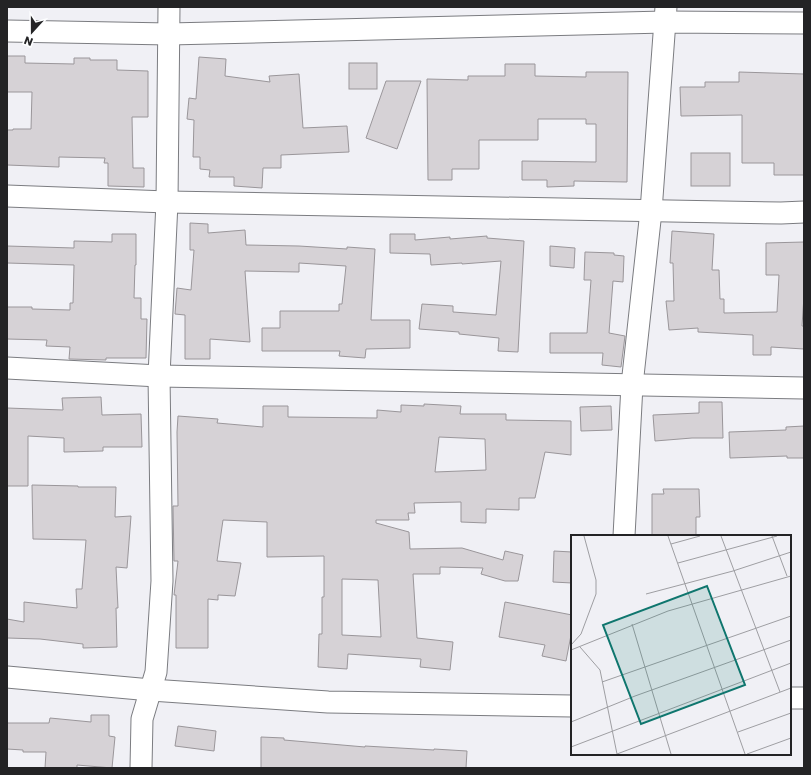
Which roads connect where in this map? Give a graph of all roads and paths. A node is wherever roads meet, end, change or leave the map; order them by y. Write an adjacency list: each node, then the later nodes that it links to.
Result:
1 (169, 7): 5 (street)
2 (665, 15): 3 (street); 5 (street); 8 (street)
3 (804, 23)
4 (7, 31): 5 (street)
5 (169, 34): 7 (street)
6 (7, 196): 7 (street)
7 (167, 202): 8 (street); 11 (street)
8 (651, 211): 9 (street); 12 (street)
9 (804, 212)
10 (7, 368): 11 (street)
11 (159, 376): 12 (street); 16 (street)
12 (632, 385): 13 (street); 14 (street)
13 (804, 388)
14 (624, 535)
15 (7, 676): 16 (street)
16 (151, 690): 19 (street); 20 (street)
17 (791, 698): 18 (street)
18 (804, 698)
19 (571, 706)
20 (141, 768)

